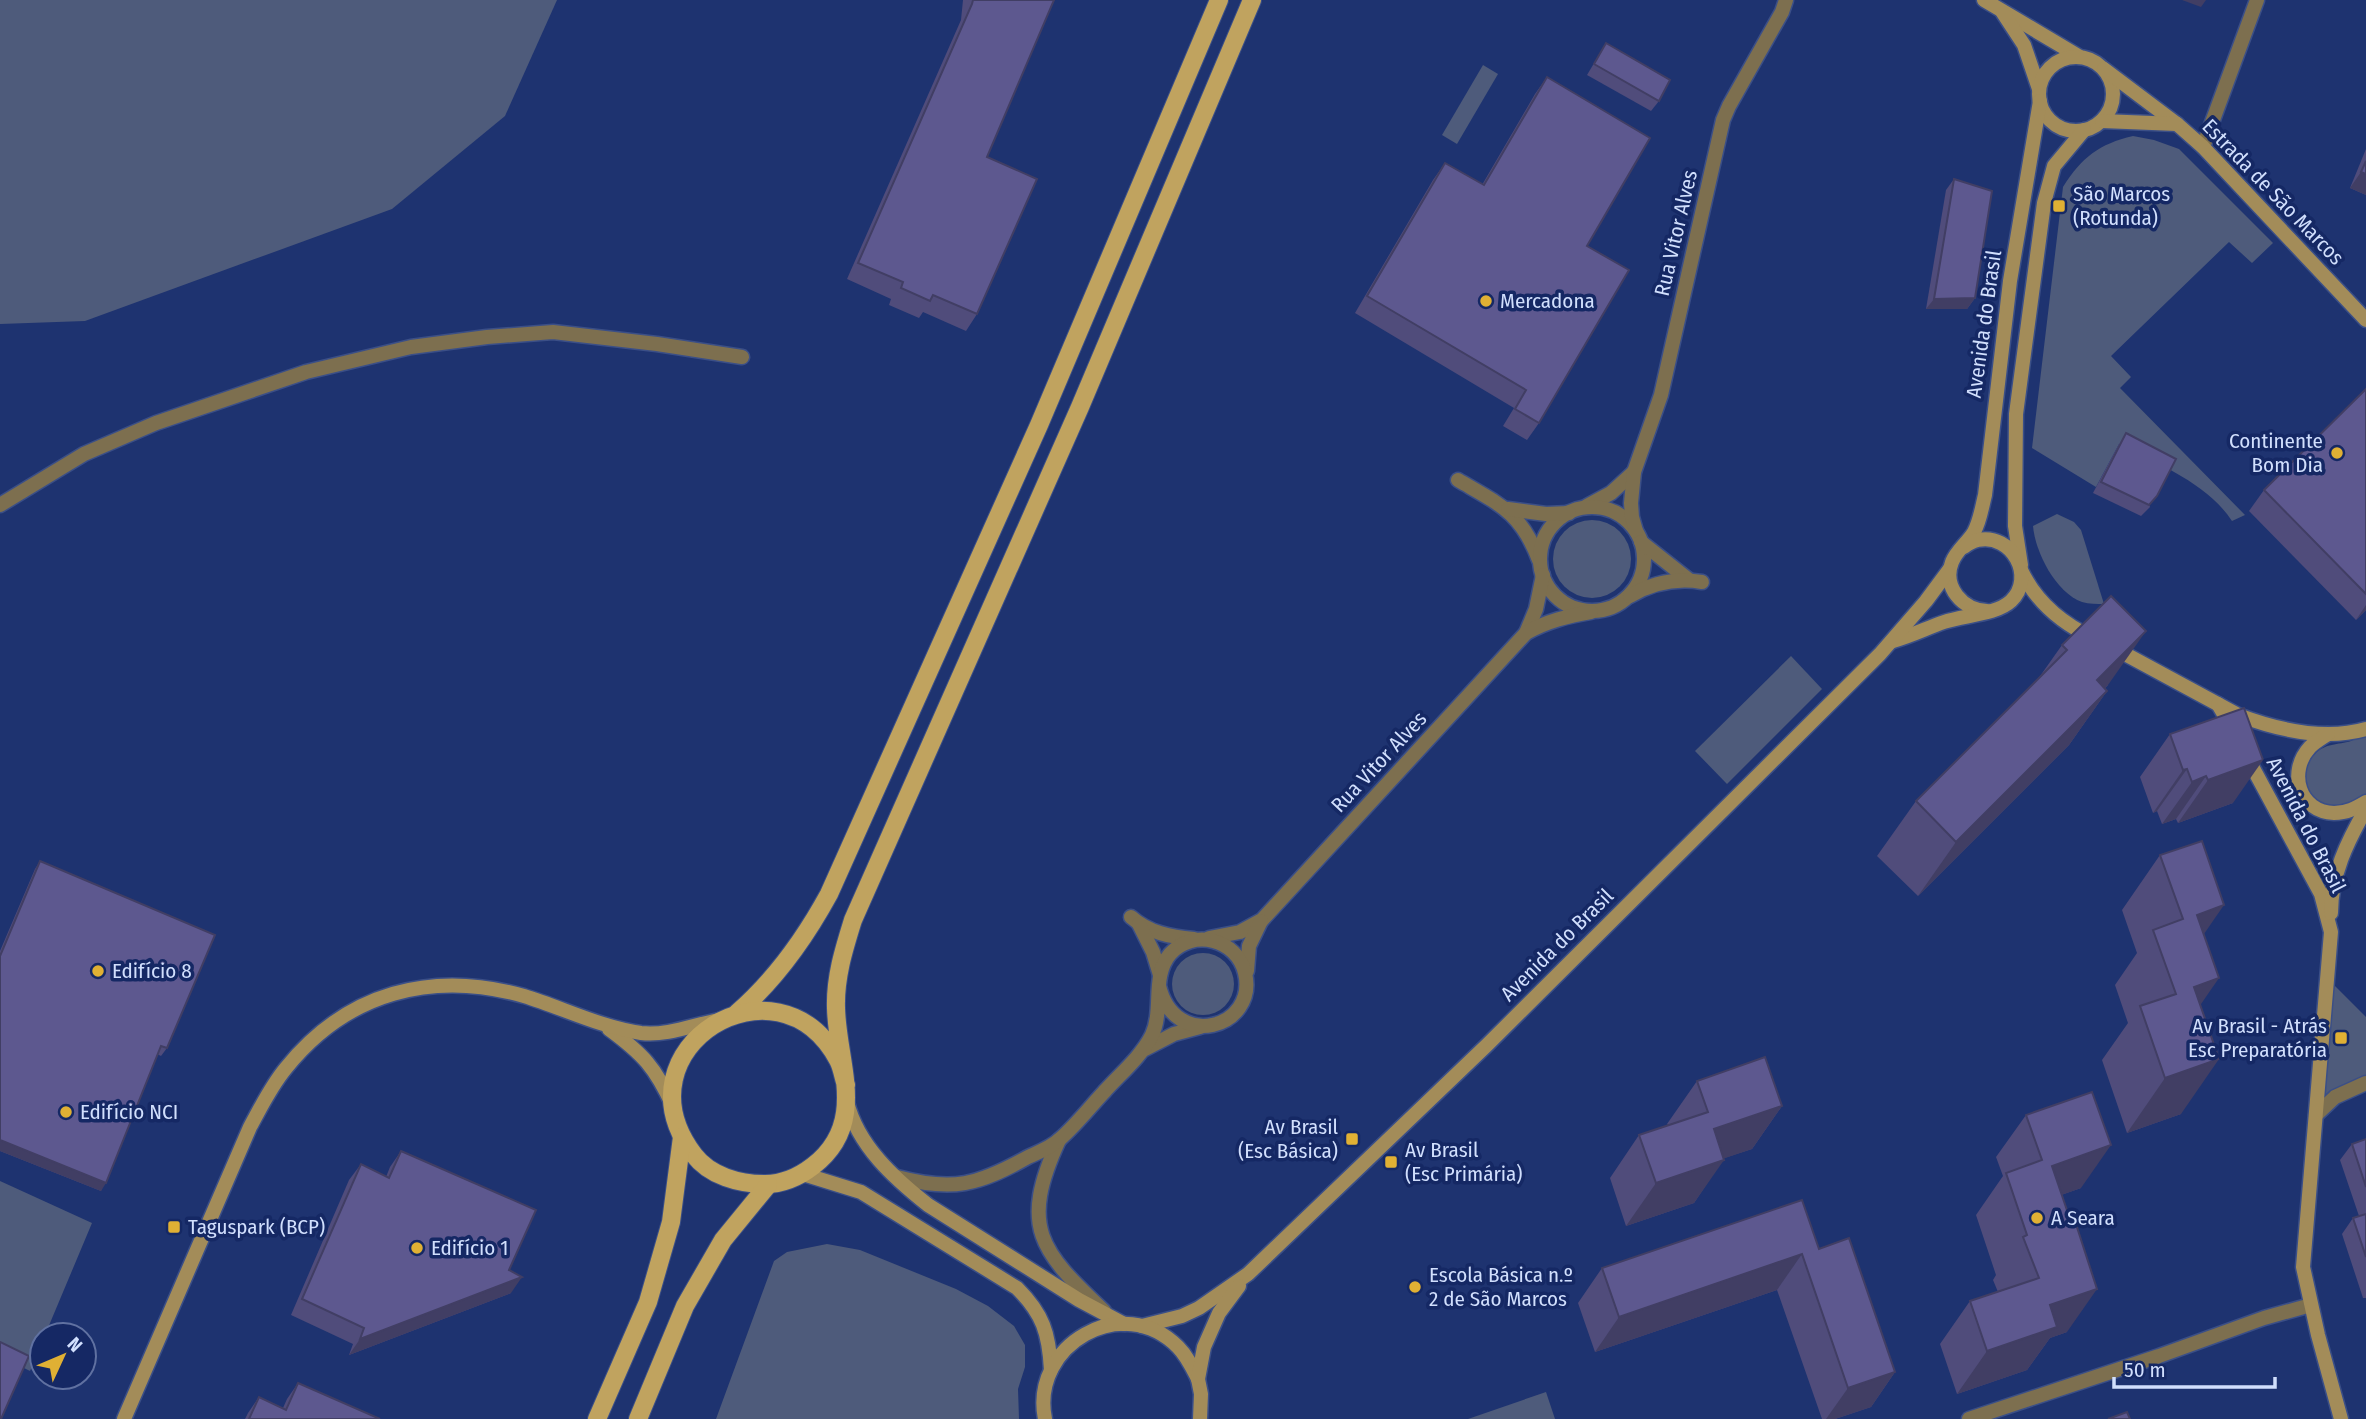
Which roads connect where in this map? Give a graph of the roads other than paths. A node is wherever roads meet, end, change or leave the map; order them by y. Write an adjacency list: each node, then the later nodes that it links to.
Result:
1 (1219, 0): 42 (main road)
2 (1252, 0): 47 (main road)
3 (1797, 0): 6 (street, Rua Vitor Alves)
4 (1984, 0): 7 (street)
5 (2257, 0): 14 (street)
6 (1784, 6): 17 (street, Rua Vitor Alves)
7 (2000, 9): 8 (street); 10 (street)
8 (2080, 57): 9 (street); 10 (street)
9 (2104, 69): 11 (street); 12 (street, Estrada de São Marcos)
10 (2039, 95): 13 (street); 23 (street, Avenida do Brasil)
11 (2102, 121): 12 (street, Estrada de São Marcos); 13 (street)
12 (2177, 124): 14 (street, Estrada de São Marcos)
13 (2084, 130): 24 (street, Avenida do Brasil)
14 (2203, 146): 15 (street, Estrada de São Marcos)
15 (2366, 320)
16 (742, 357): 19 (street)
17 (1634, 472): 21 (street, Rua Vitor Alves); 22 (street, Rua Vitor Alves)
18 (1458, 480): 20 (street)
19 (0, 505)
20 (1508, 509): 21 (street); 25 (street)
21 (1575, 511): 22 (street); 25 (street, Rua Vitor Alves)
22 (1638, 536): 27 (street, Rua Vitor Alves); 27 (street)
23 (1961, 548): 24 (street); 26 (street)
24 (2021, 568): 28 (street); 32 (street, Avenida do Brasil)
25 (1541, 570): 29 (street); 30 (street, Rua Vitor Alves)
26 (1950, 570): 28 (street); 31 (street, Avenida do Brasil)
27 (1626, 599): 29 (street, Rua Vitor Alves)
28 (1987, 611): 31 (street)
29 (1591, 612): 30 (street, Rua Vitor Alves)
30 (1526, 633): 37 (street, Rua Vitor Alves)
31 (1892, 642): 55 (street, Avenida do Brasil)
32 (2218, 704): 34 (street); 38 (street, Avenida do Brasil)
33 (2366, 729): 34 (street)
34 (2328, 734): 35 (street)
35 (2366, 802)
36 (2366, 809): 38 (street)
37 (1262, 920): 39 (street, Rua Vitor Alves); 41 (street, Rua Vitor Alves)
38 (2331, 932): 49 (street, Avenida do Brasil)
39 (1200, 939): 40 (street, Rua Vitor Alves); 40 (street); 41 (street)
40 (1159, 981): 44 (street); 45 (street, Rua Vitor Alves)
41 (1246, 981): 44 (street, Rua Vitor Alves)
42 (728, 1016): 43 (street); 47 (main road); 48 (main road)
43 (605, 1026): 48 (street); 62 (street)
44 (1206, 1027): 45 (street, Rua Vitor Alves)
45 (1143, 1050): 51 (street, Rua Vitor Alves)
46 (2366, 1083): 49 (street)
47 (846, 1092): 52 (main road); 53 (street)
48 (673, 1106): 50 (main road)
49 (2316, 1115): 56 (street, Avenida do Brasil)
50 (682, 1137): 54 (main road); 63 (main road)
51 (1059, 1140): 53 (street, Rua Vitor Alves); 57 (street, Rua Vitor Alves)
52 (803, 1174): 54 (main road); 60 (street)
53 (897, 1177): 57 (street)
54 (768, 1185): 64 (main road)
55 (1248, 1274): 59 (street, Avenida do Brasil); 61 (street, Avenida do Brasil)
56 (2311, 1305): 67 (street); 68 (street, Avenida do Brasil)
57 (1108, 1315): 58 (street)
58 (1124, 1324): 59 (street); 60 (street)
59 (1142, 1326): 61 (street)
60 (1051, 1370): 65 (street)
61 (1198, 1379): 66 (street, Avenida do Brasil)
62 (124, 1419)
63 (597, 1419)
64 (638, 1419)
65 (1043, 1419)
66 (1200, 1419)
67 (1969, 1419)
68 (2341, 1419)

